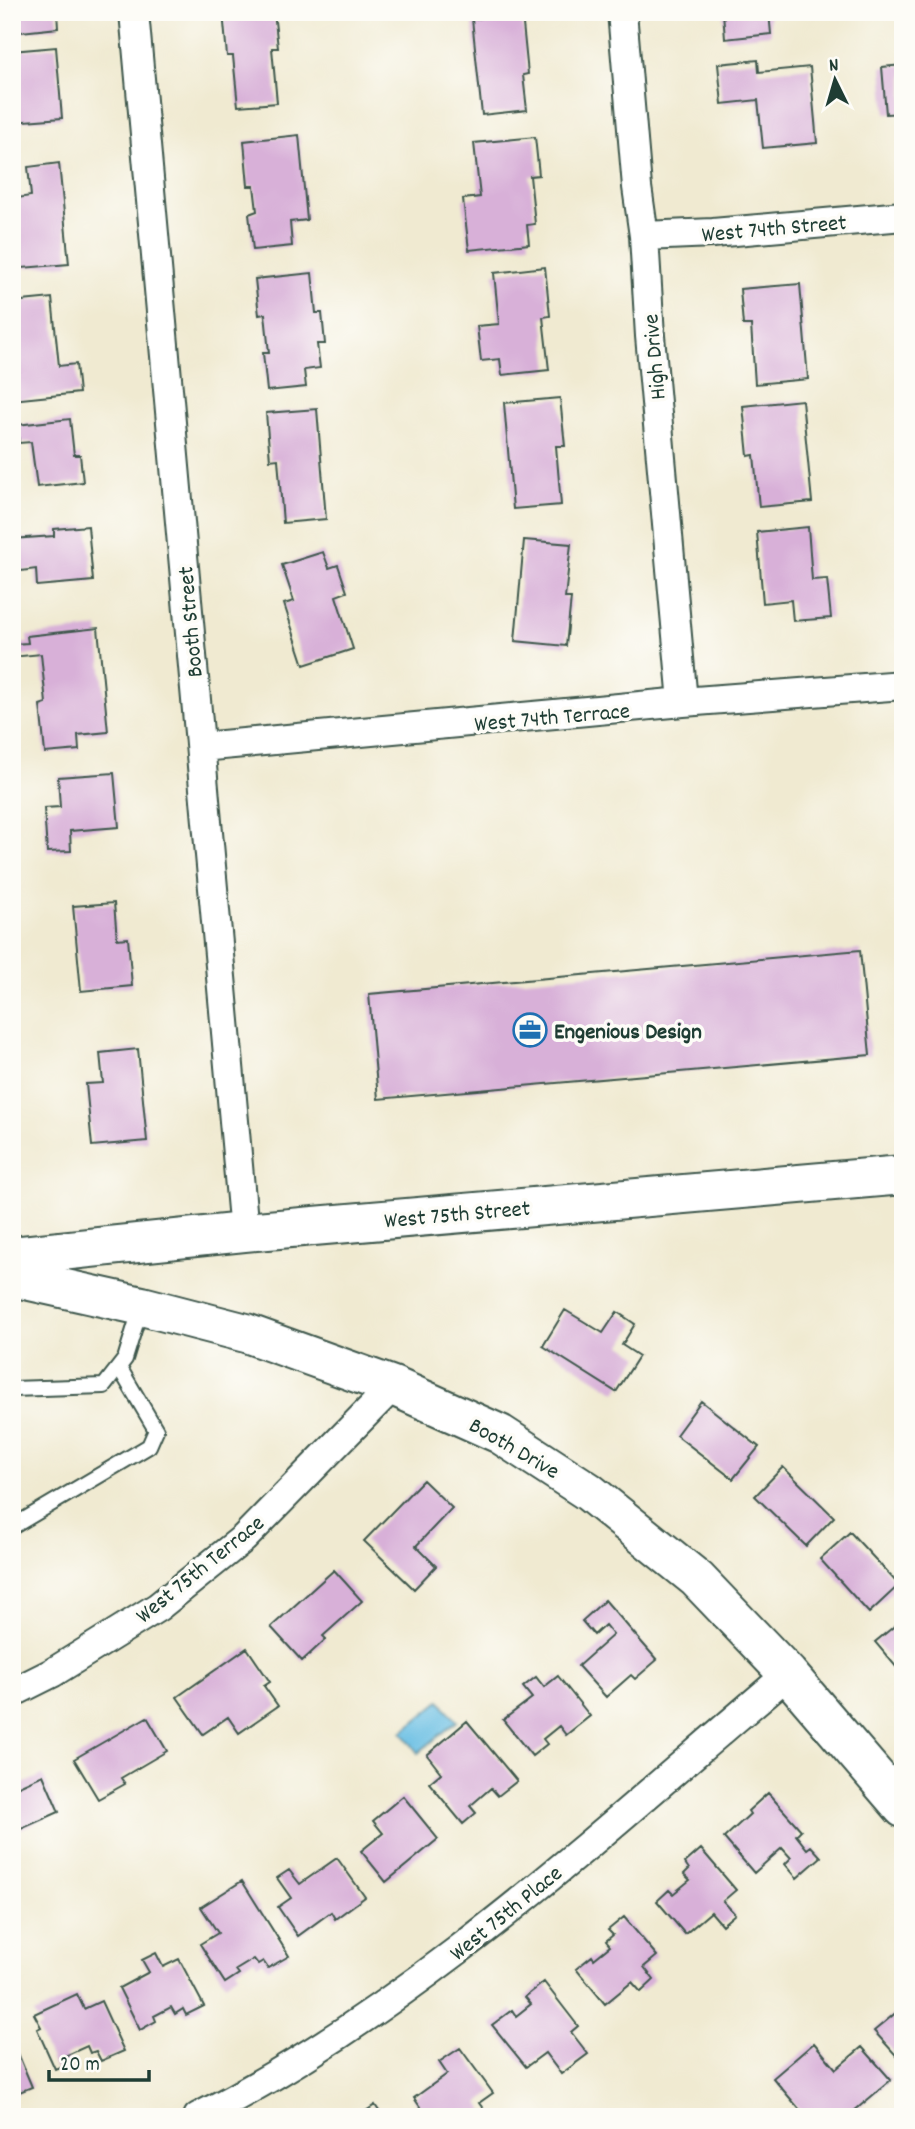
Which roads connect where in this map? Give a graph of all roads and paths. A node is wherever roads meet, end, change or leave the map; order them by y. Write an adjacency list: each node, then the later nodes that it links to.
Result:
1 (134, 12): 7 (street, Booth Street)
2 (622, 12): 4 (street, High Drive)
3 (903, 216): 4 (street, West 74th Street)
4 (644, 236): 6 (street, High Drive)
5 (903, 685): 6 (street, West 74th Terrace)
6 (683, 702): 7 (street, West 74th Terrace)
7 (201, 747): 9 (street, Booth Street)
8 (903, 1175): 9 (street, West 75th Street)
9 (244, 1232): 10 (street, West 75th Street)
10 (12, 1256)
11 (12, 1277): 12 (street, Booth Drive)
12 (142, 1306): 13 (lane); 14 (street, Booth Drive)
13 (119, 1367): 15 (lane); 16 (lane)
14 (393, 1386): 17 (street, Booth Drive); 18 (street, West 75th Terrace)
15 (12, 1390)
16 (12, 1527)
17 (788, 1674): 19 (street, Booth Drive); 20 (street, West 75th Place)
18 (12, 1693)
19 (903, 1808)
20 (198, 2117)

